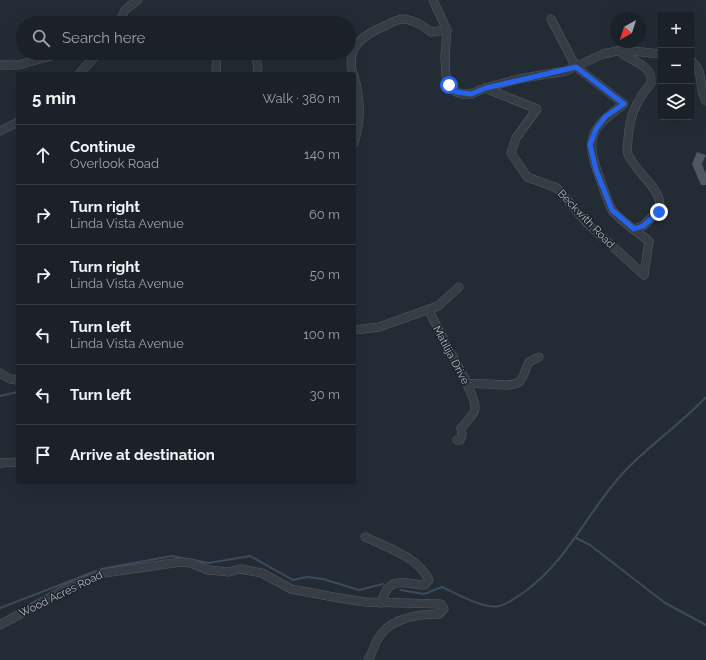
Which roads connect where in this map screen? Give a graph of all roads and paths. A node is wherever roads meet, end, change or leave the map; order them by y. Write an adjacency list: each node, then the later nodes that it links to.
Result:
1 (138, 0): 3 (street)
2 (433, 0): 5 (street)
3 (122, 16)
4 (551, 19): 16 (street)
5 (447, 30): 6 (street); 22 (street)
6 (356, 45)
7 (620, 50): 8 (street); 16 (street); 27 (street)
8 (658, 54)
9 (38, 60): 15 (street)
10 (92, 60): 17 (street)
11 (217, 60): 18 (street)
12 (256, 60): 19 (street)
13 (350, 60): 20 (street)
14 (694, 63): 23 (street)
15 (0, 65)
16 (576, 67): 22 (street); 27 (street)
17 (81, 72)
18 (216, 72)
19 (257, 72)
20 (353, 72)
21 (356, 81): 26 (street)
22 (486, 88): 27 (street, Beckwith Road)
23 (706, 101)
24 (16, 123): 25 (street)
25 (0, 131)
26 (356, 132)
27 (634, 229)
28 (459, 287): 29 (street)
29 (429, 310): 30 (street); 34 (street, Matilija Drive)
30 (356, 330)
31 (539, 357): 34 (street)
32 (0, 374): 33 (street)
33 (16, 380)
34 (467, 384): 35 (street, Matilija Drive)
35 (457, 440)
36 (16, 462): 37 (street)
37 (0, 463)
38 (366, 537): 39 (street)
39 (381, 603): 40 (street, Wood Acres Road); 41 (street, Wood Acres Road)
40 (0, 625)
41 (368, 660)

